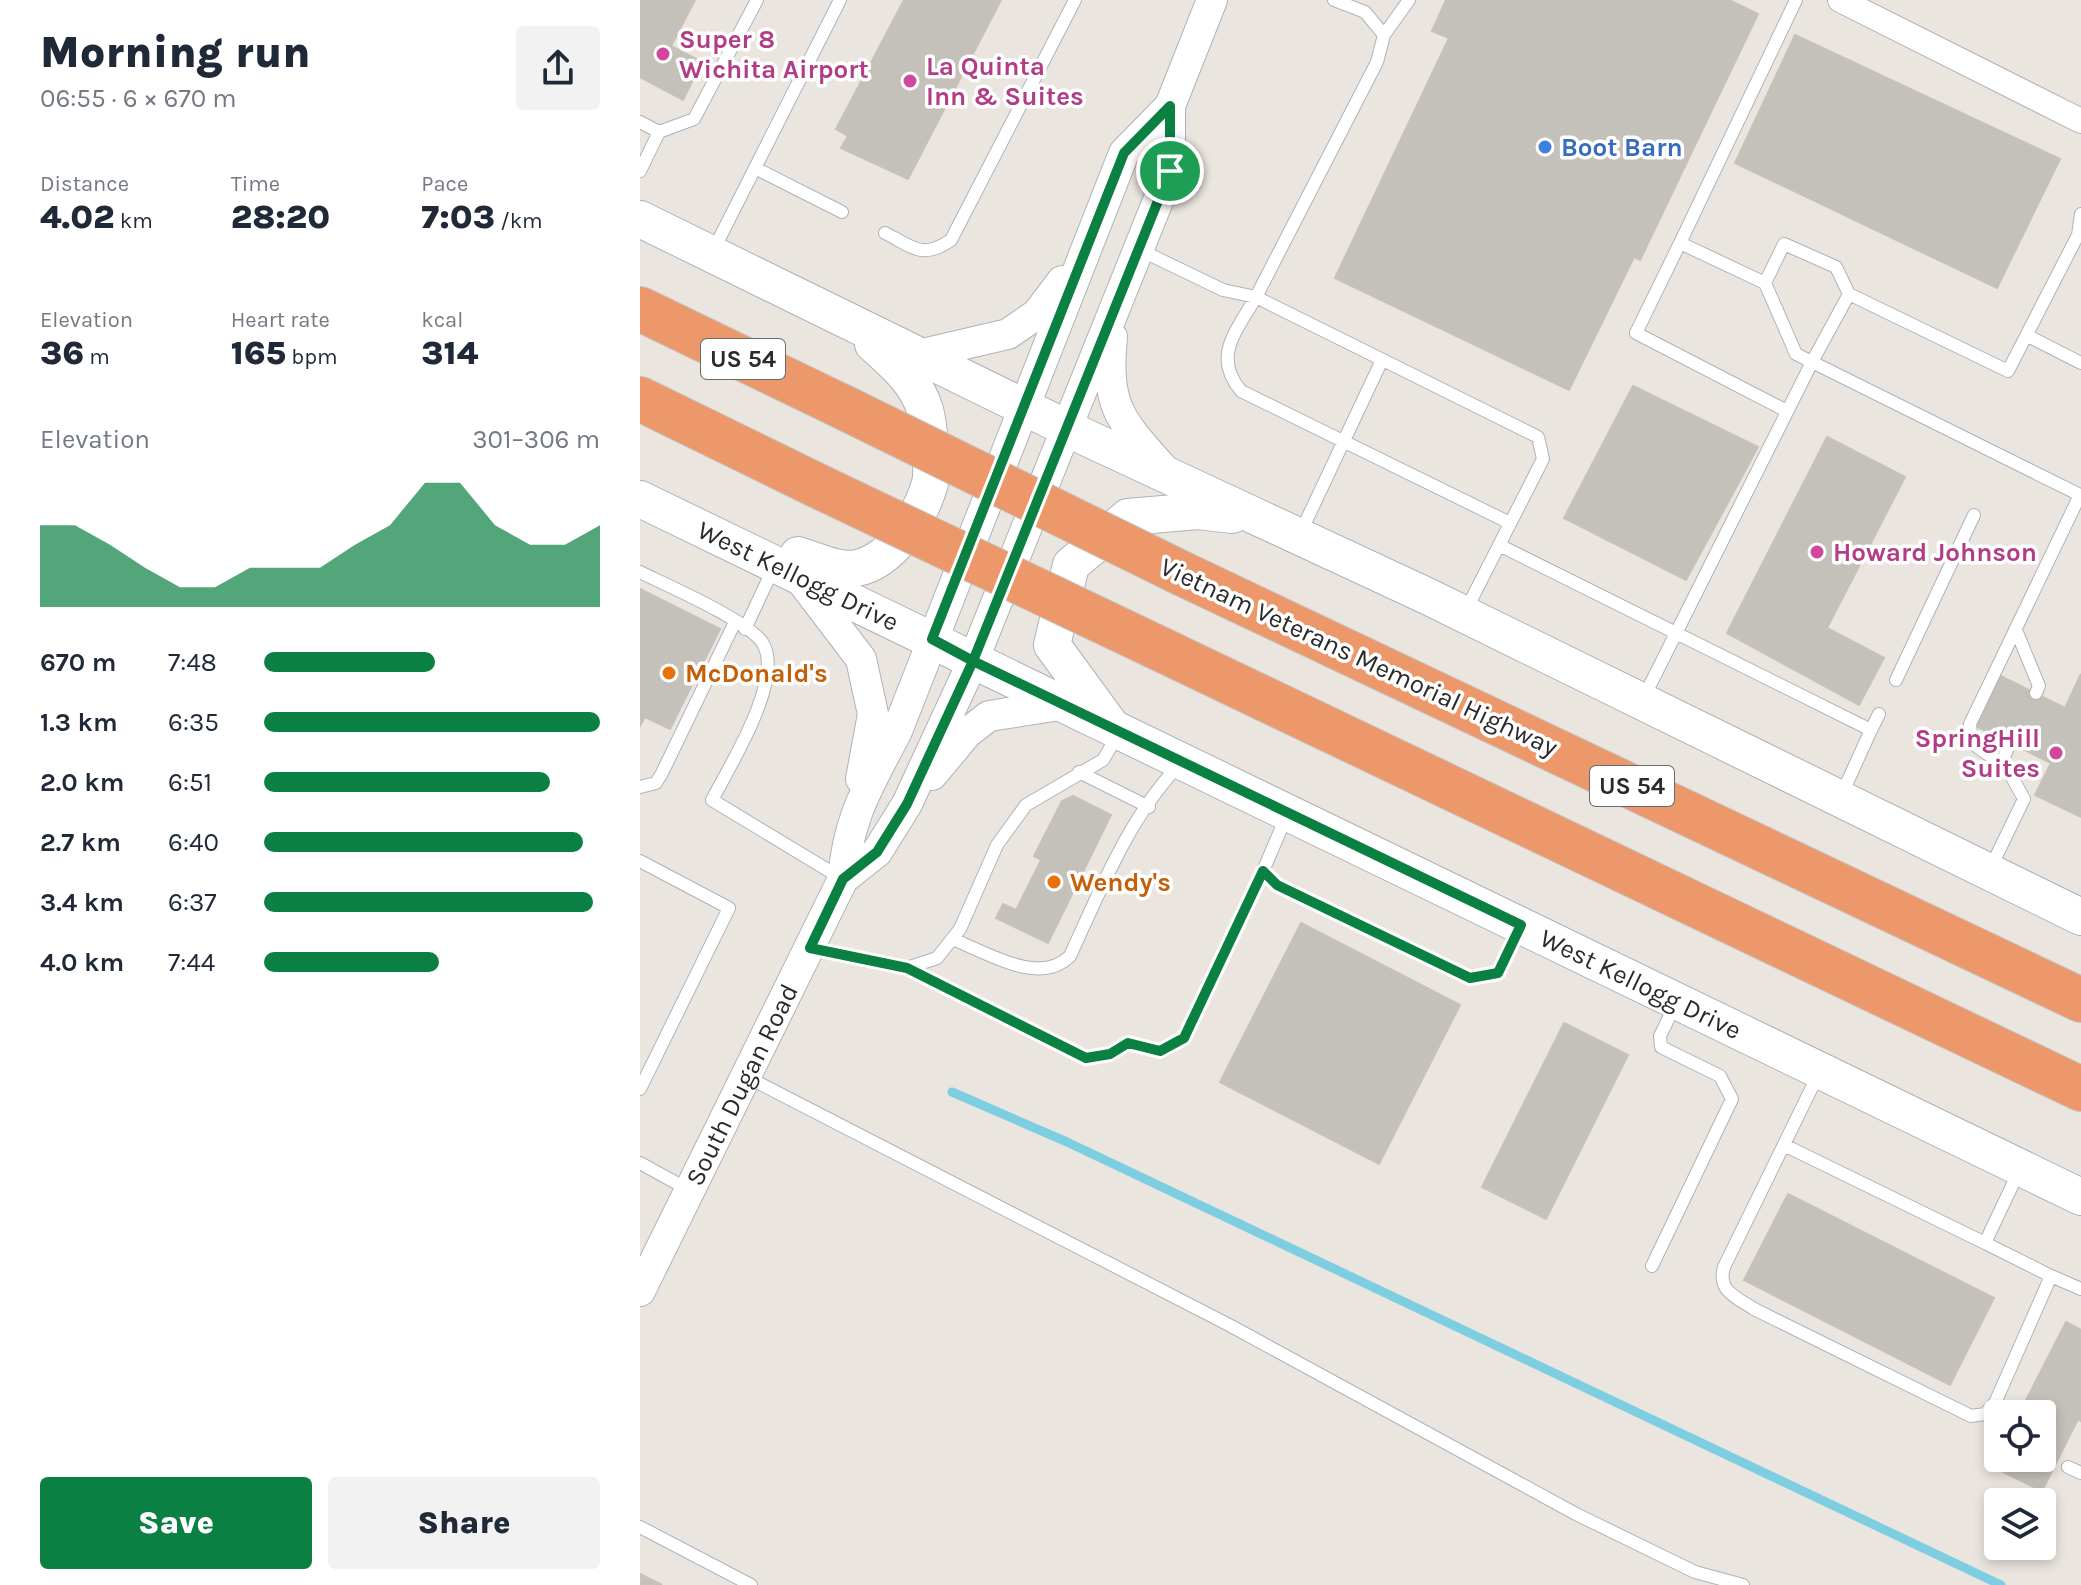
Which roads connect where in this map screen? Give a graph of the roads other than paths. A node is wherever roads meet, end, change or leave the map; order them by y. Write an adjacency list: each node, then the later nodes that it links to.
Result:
1 (757, 0): 13 (lane)
2 (840, 0): 14 (lane)
3 (1075, 0): 19 (lane)
4 (1334, 0): 9 (lane)
5 (1409, 0): 9 (lane)
6 (1796, 0): 21 (lane)
7 (1840, 0): 11 (street)
8 (1205, 2): 10 (street, South Dugan Road)
9 (1384, 35): 27 (lane)
10 (1170, 106): 22 (street, South Dugan Road); 23 (street, South Dugan Road)
11 (2081, 121)
12 (640, 122): 13 (lane)
13 (659, 132): 15 (lane)
14 (755, 168): 16 (lane); 24 (lane)
15 (640, 171)
16 (842, 212)
17 (2081, 214): 20 (lane)
18 (640, 219): 24 (main road)
19 (885, 233)
20 (2079, 235): 31 (lane)
21 (1680, 243): 25 (lane); 38 (lane)
22 (1090, 244): 32 (street); 37 (street, South Dugan Road)
23 (1138, 249): 27 (lane); 28 (street, South Dugan Road)
24 (712, 254): 30 (main road)
25 (1765, 283): 26 (lane); 34 (lane)
26 (1849, 294): 31 (lane); 34 (lane)
27 (1256, 297): 33 (lane); 40 (lane)
28 (1115, 304): 39 (street, South Dugan Road); 41 (street)
29 (640, 309): 85 (highway, Vietnam Veterans Memorial Highway / US 54, bridge)
30 (847, 321): 32 (main road); 47 (main road)
31 (2028, 336): 35 (lane)
32 (918, 355): 37 (main road)
33 (1382, 360): 40 (lane); 46 (lane)
34 (1812, 362): 38 (lane); 42 (lane)
35 (2081, 363)
36 (640, 399): 89 (highway, bridge)
37 (1022, 406): 39 (main road); 56 (street, South Dugan Road)
38 (1784, 416): 55 (lane)
39 (1066, 428): 41 (main road); 57 (street, South Dugan Road)
40 (1343, 441): 46 (lane); 48 (lane)
41 (1171, 478): 45 (main road)
42 (2080, 494): 54 (lane)
43 (640, 499): 47 (main road, West Kellogg Drive)
44 (1974, 515): 58 (lane)
45 (1258, 519): 48 (main road); 63 (main road)
46 (1510, 523): 49 (lane)
47 (700, 528): 50 (main road, West Kellogg Drive)
48 (1299, 538): 52 (main road)
49 (1499, 545): 52 (lane); 55 (lane)
50 (786, 569): 53 (lane); 56 (main road, West Kellogg Drive); 73 (street)
51 (640, 572): 53 (lane)
52 (1464, 614): 60 (main road)
53 (740, 625): 69 (lane); 78 (lane)
54 (2016, 630): 59 (lane); 67 (lane)
55 (1675, 634): 60 (lane); 64 (lane)
56 (932, 639): 57 (main road, West Kellogg Drive); 73 (street, South Dugan Road)
57 (973, 661): 61 (main road, West Kellogg Drive); 71 (street, South Dugan Road)
58 (1896, 680)
59 (2036, 693)
60 (1641, 702): 70 (main road)
61 (1066, 704): 63 (main road, West Kellogg Drive); 71 (street)
62 (1879, 714): 64 (lane)
63 (1116, 729): 66 (main road, West Kellogg Drive); 68 (lane)
64 (1871, 730): 70 (lane)
65 (2010, 743): 67 (lane)
66 (1183, 761): 72 (lane); 74 (main road, West Kellogg Drive)
67 (2001, 764): 77 (lane)
68 (1079, 772): 72 (lane); 81 (lane)
69 (641, 788)
70 (1839, 799): 77 (main road)
71 (907, 804): 78 (street, South Dugan Road)
72 (1149, 807): 81 (lane)
73 (855, 812): 78 (street, South Dugan Road)
74 (1288, 812): 76 (lane); 80 (main road, West Kellogg Drive)
75 (640, 861): 88 (lane)
76 (1263, 871): 80 (lane); 83 (lane)
77 (1989, 872): 79 (main road)
78 (843, 879): 82 (street, South Dugan Road)
79 (2081, 917)
80 (1521, 925): 84 (main road, West Kellogg Drive)
81 (952, 939): 83 (lane)
82 (810, 948): 83 (lane); 87 (street, South Dugan Road)
83 (907, 968)
84 (1678, 1000): 86 (main road, West Kellogg Drive); 96 (lane)
85 (2081, 1000)
86 (1821, 1070): 90 (lane); 92 (main road, West Kellogg Drive)
87 (747, 1077): 93 (street, South Dugan Road); 104 (lane)
88 (640, 1089)
89 (2081, 1089)
90 (1786, 1146): 95 (lane); 97 (lane)
91 (640, 1163): 93 (lane)
92 (2021, 1167): 94 (main road, West Kellogg Drive); 95 (lane)
93 (691, 1192): 99 (street, South Dugan Road)
94 (2081, 1197)
95 (1985, 1243): 97 (lane)
96 (1652, 1266)
97 (2051, 1276): 98 (lane)
98 (2081, 1289)
99 (640, 1291)
100 (2068, 1467): 101 (lane)
101 (2081, 1473)
102 (640, 1527): 103 (lane)
103 (751, 1585)
104 (1743, 1585)

